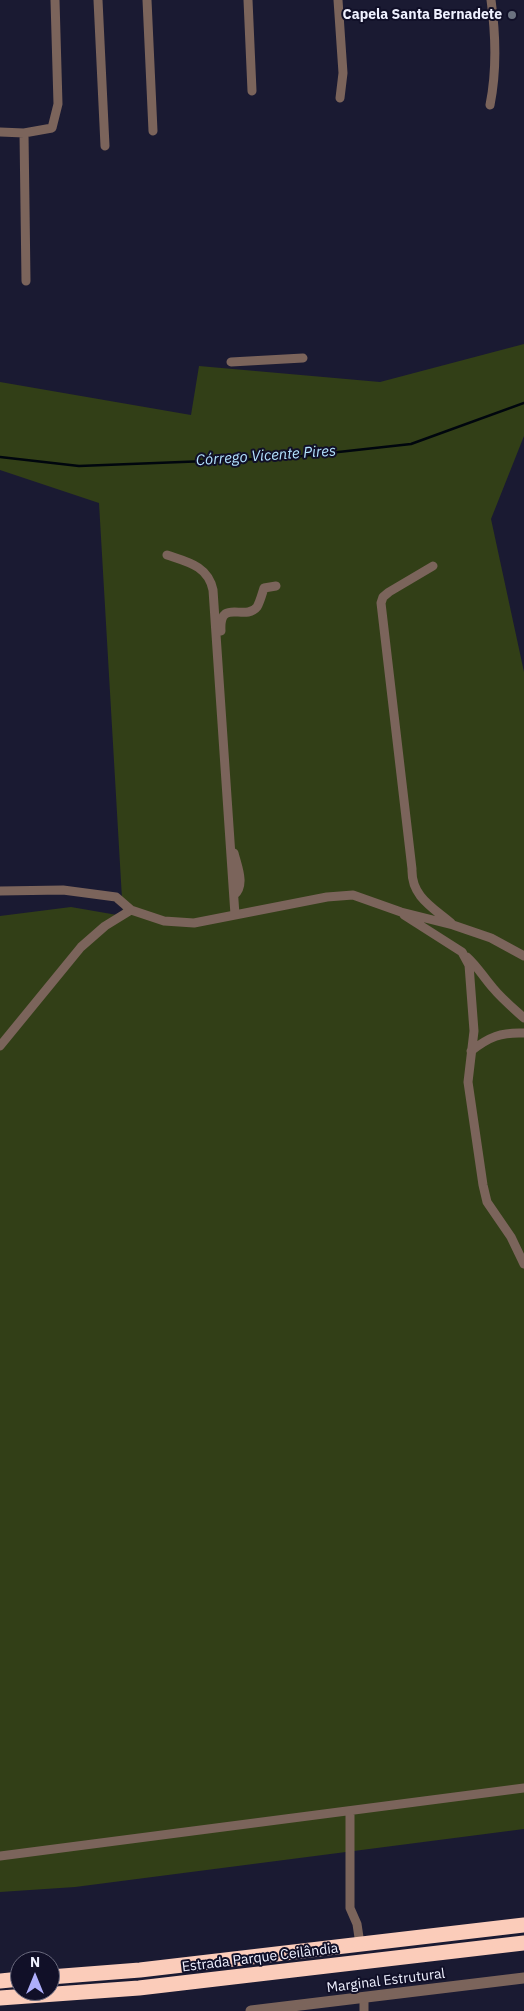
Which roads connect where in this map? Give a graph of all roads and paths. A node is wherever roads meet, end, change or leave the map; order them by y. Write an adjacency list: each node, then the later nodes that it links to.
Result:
1 (55, 0): 12 (street)
2 (98, 0): 13 (street)
3 (147, 0): 10 (street)
4 (248, 0): 7 (street)
5 (338, 0): 8 (street)
6 (491, 0): 9 (street)
7 (252, 91)
8 (340, 98)
9 (490, 105)
10 (153, 131)
11 (0, 132): 12 (street)
12 (24, 132): 14 (street)
13 (105, 146)
14 (26, 281)
15 (303, 358): 16 (street)
16 (232, 362)
17 (167, 555): 21 (street)
18 (433, 566): 25 (street)
19 (276, 586): 21 (street)
20 (0, 891): 22 (street)
21 (234, 895): 24 (street)
22 (131, 910): 24 (street); 30 (street)
23 (401, 912): 24 (street); 25 (street); 26 (street)
24 (235, 915)
25 (453, 925): 27 (street)
26 (462, 952): 28 (street); 31 (street)
27 (524, 956)
28 (524, 1018)
29 (524, 1033): 31 (street)
30 (0, 1046)
31 (471, 1051): 32 (street)
32 (524, 1264)
33 (524, 1788): 34 (street)
34 (350, 1811): 35 (street); 38 (street)
35 (0, 1856)
36 (524, 1925): 38 (highway, Estrada Parque Ceilândia)
37 (524, 1943): 41 (highway, Estrada Parque Ceilândia)
38 (360, 1944): 39 (highway, Estrada Parque Ceilândia)
39 (60, 1976)
40 (524, 1978): 42 (street, Marginal Estrutural)
41 (0, 1998)
42 (364, 1999): 43 (street, Marginal Estrutural); 44 (street)
43 (251, 2011)
44 (364, 2011)

